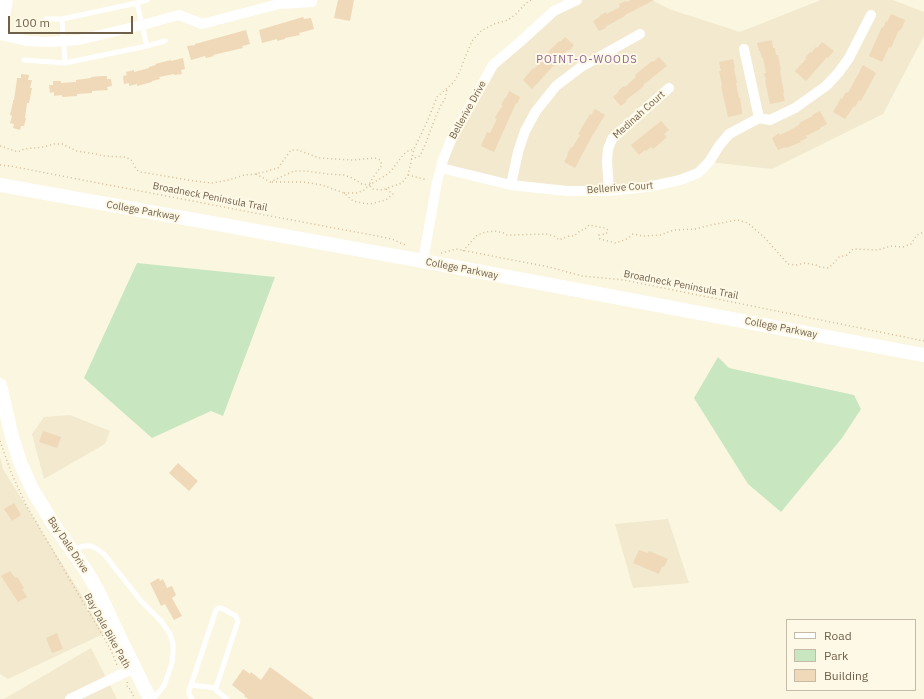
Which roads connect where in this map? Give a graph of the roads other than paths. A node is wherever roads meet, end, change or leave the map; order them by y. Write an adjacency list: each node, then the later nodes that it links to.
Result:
1 (6, 0): 11 (main road)
2 (147, 0): 6 (lane)
3 (312, 0): 5 (street)
4 (577, 0): 21 (street, Bellerive Drive)
5 (279, 2): 10 (street)
6 (138, 3): 9 (lane); 10 (lane)
7 (870, 15): 20 (street, Bellerive Court)
8 (46, 19): 9 (lane)
9 (62, 19): 13 (lane)
10 (142, 25): 13 (street); 15 (lane)
11 (0, 34): 13 (street)
12 (640, 34): 23 (street)
13 (63, 41): 18 (lane)
14 (165, 42): 15 (lane)
15 (147, 46): 18 (lane)
16 (744, 49): 20 (street)
17 (24, 60): 18 (lane)
18 (65, 63)
19 (669, 88): 24 (street, Medinah Court)
20 (759, 118): 24 (street, Bellerive Court)
21 (441, 168): 23 (street, Bellerive Court); 25 (street, Bellerive Drive)
22 (0, 185): 25 (main road, College Parkway)
23 (512, 185): 24 (street, Bellerive Court)
24 (609, 191)
25 (423, 261): 26 (main road, College Parkway)
26 (924, 355)
27 (1, 393): 28 (main road, Bay Dale Drive)
28 (71, 550): 29 (main road, Bay Dale Drive); 34 (lane)
29 (129, 671): 32 (street); 33 (main road, Bay Dale Drive)
30 (191, 686): 31 (lane); 31 (lane); 35 (lane)
31 (216, 688): 36 (lane)
32 (70, 699)
33 (150, 699)
34 (153, 699)
35 (192, 699)
36 (227, 699)

